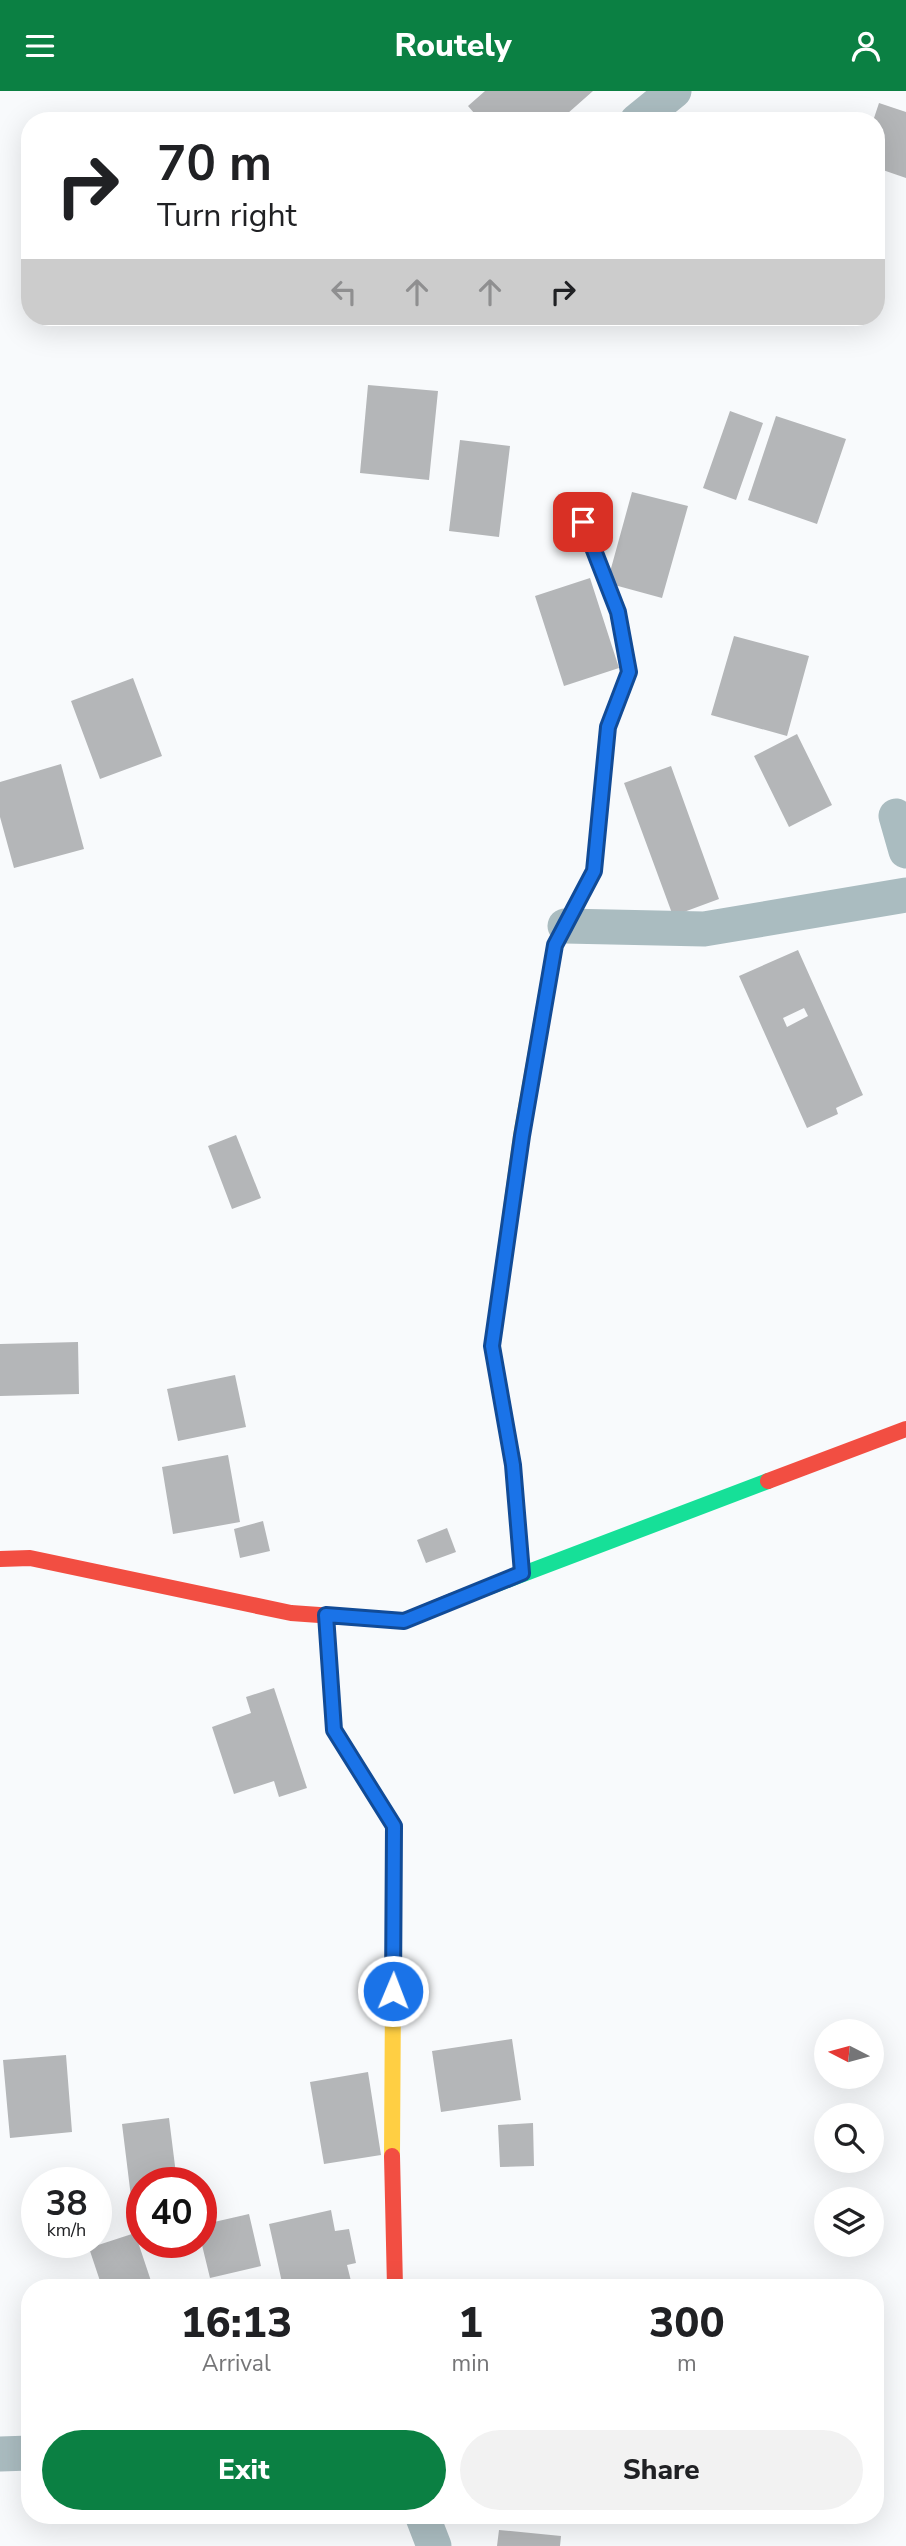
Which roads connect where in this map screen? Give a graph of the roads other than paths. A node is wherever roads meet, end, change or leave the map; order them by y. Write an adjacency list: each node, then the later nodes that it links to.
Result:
1 (674, 91): 2 (street)
2 (648, 112)
3 (583, 522): 7 (street)
4 (896, 816): 5 (street)
5 (906, 851)
6 (906, 895): 7 (street)
7 (565, 926): 10 (street)
8 (906, 1429): 10 (street)
9 (0, 1559): 11 (street)
10 (522, 1573): 11 (street)
11 (326, 1615): 12 (street)
12 (396, 2279)
13 (21, 2453): 14 (street)
14 (0, 2454)
15 (425, 2524): 16 (street)
16 (434, 2546)

